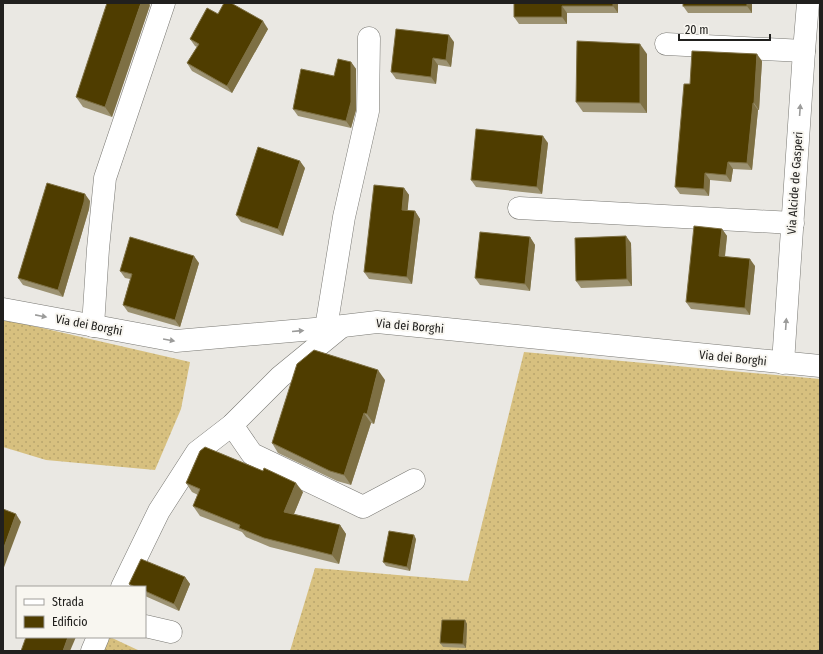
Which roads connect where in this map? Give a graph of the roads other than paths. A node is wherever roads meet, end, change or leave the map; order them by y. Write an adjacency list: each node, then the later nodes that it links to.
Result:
1 (164, 3): 9 (street)
2 (808, 3): 5 (street, Via Alcide de Gasperi)
3 (369, 38): 10 (street)
4 (666, 44): 5 (street)
5 (804, 50): 7 (street, Via Alcide de Gasperi, one-way to 5)
6 (519, 208): 7 (street)
7 (793, 223): 11 (street, Via Alcide de Gasperi, one-way to 7)
8 (3, 308): 9 (street, Via dei Borghi, one-way to 9)
9 (93, 326): 10 (street, Via dei Borghi, one-way to 10)
10 (334, 328): 11 (street, Via dei Borghi); 13 (street)
11 (783, 363): 12 (street, Via dei Borghi)
12 (820, 366)
13 (232, 425): 14 (street); 15 (street)
14 (414, 480)
15 (122, 586)
16 (146, 626): 17 (street)
17 (171, 632)
18 (98, 638): 19 (street)
19 (92, 651)

